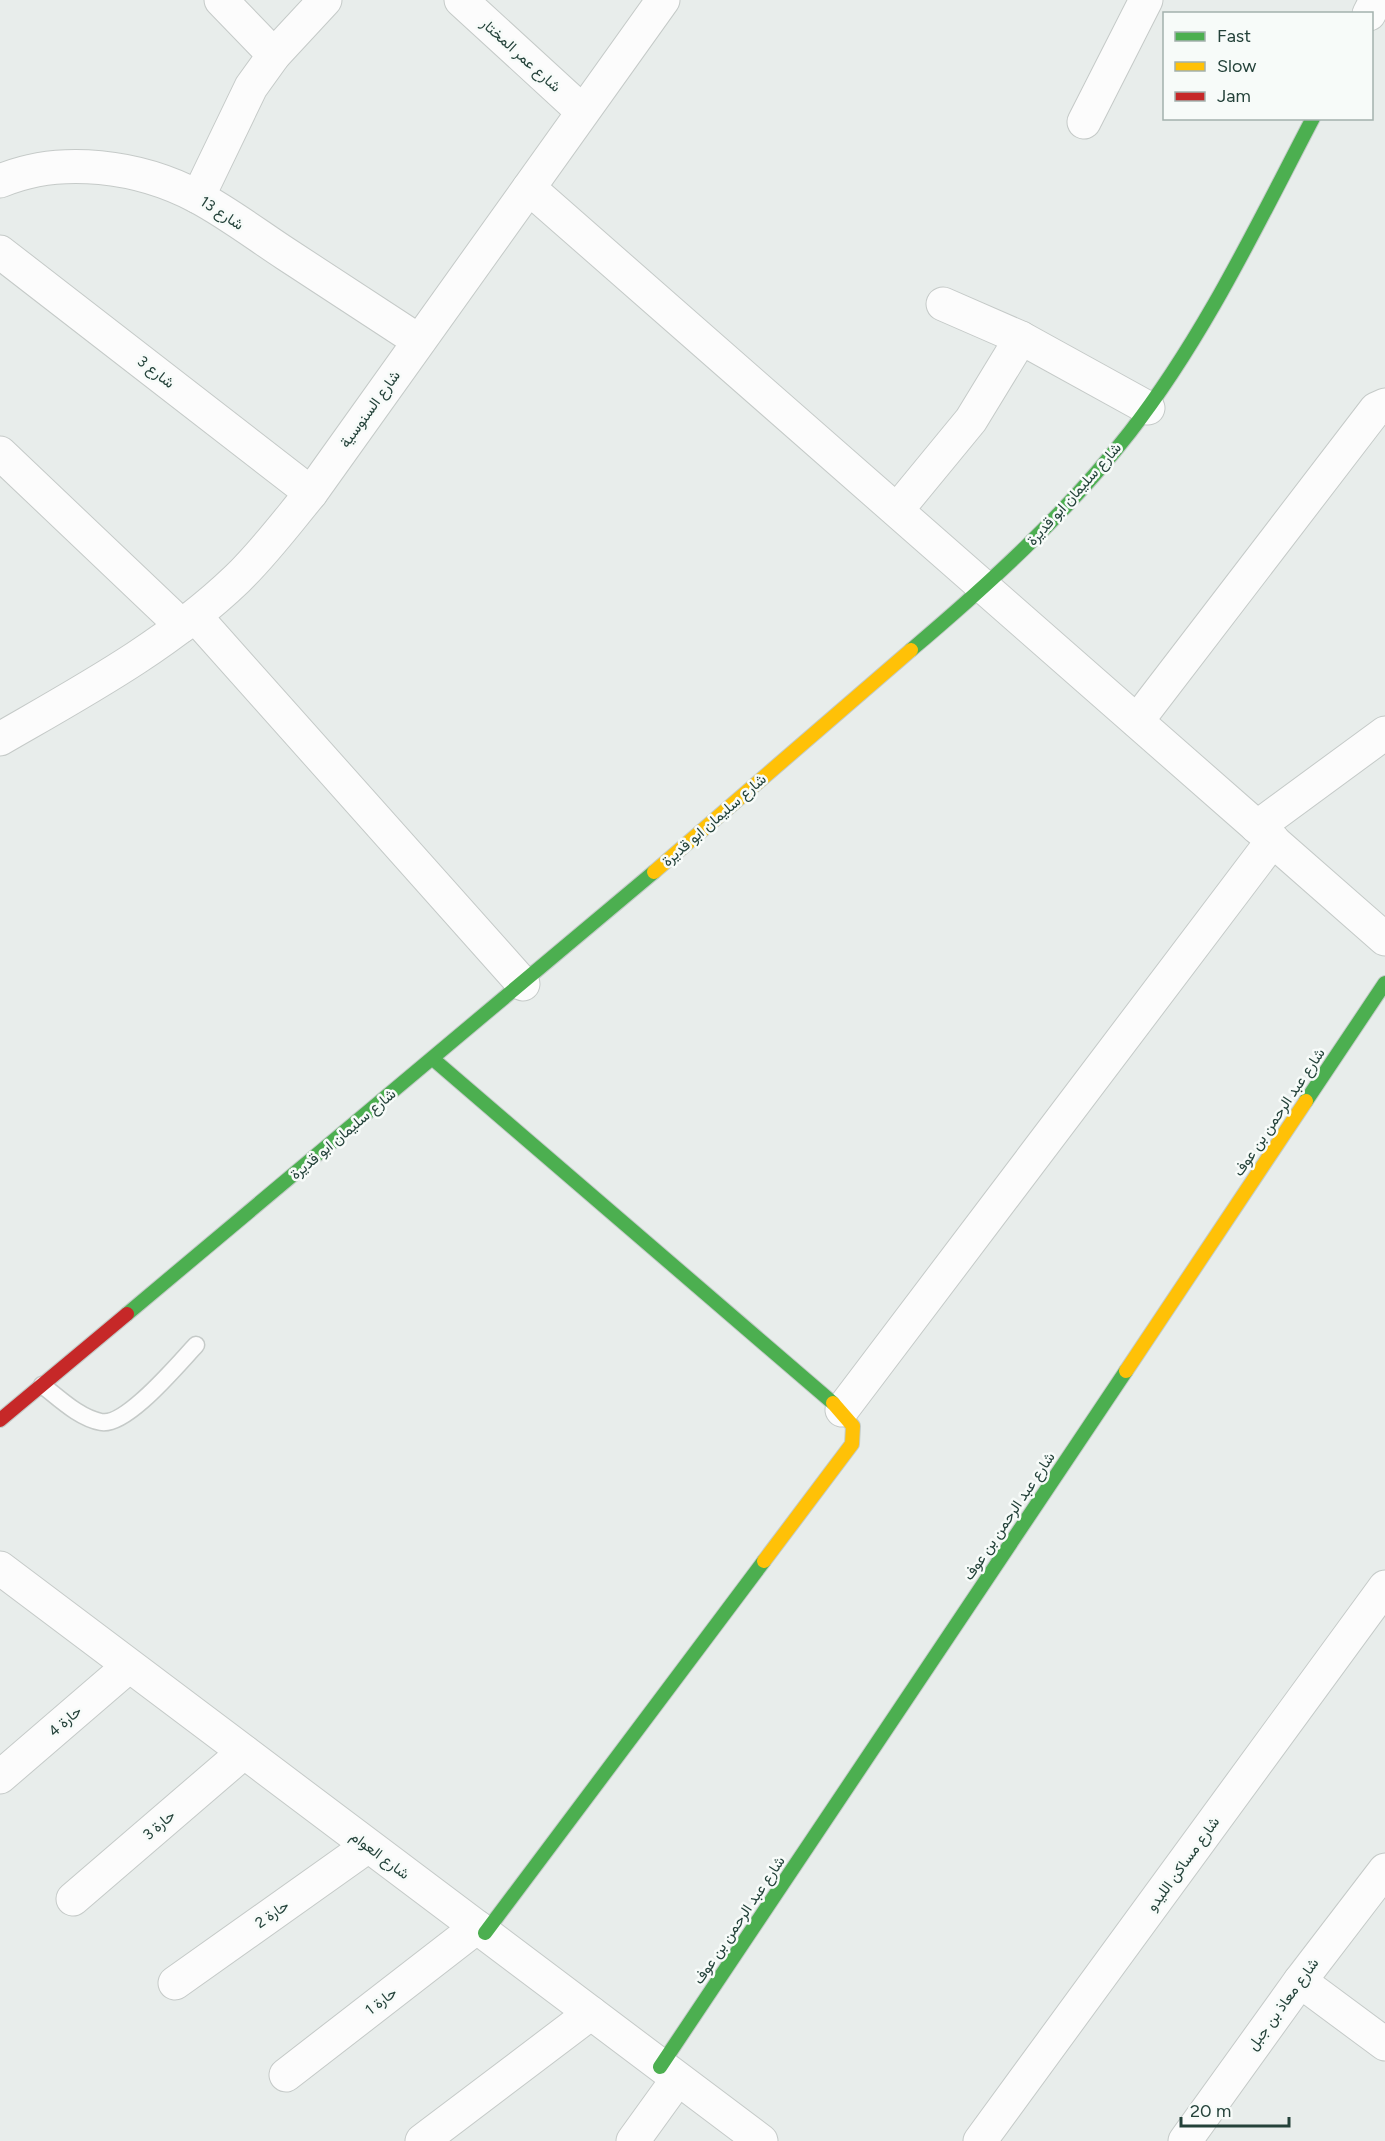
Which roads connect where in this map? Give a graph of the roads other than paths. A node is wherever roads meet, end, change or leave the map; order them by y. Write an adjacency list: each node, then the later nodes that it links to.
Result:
1 (221, 0): 6 (street)
2 (325, 0): 6 (street)
3 (460, 0): 7 (street, شارع عمر المختار)
4 (663, 0): 7 (street, شارع السنوسية)
5 (1146, 0): 9 (street)
6 (274, 55): 12 (street)
7 (582, 111): 11 (street, شارع السنوسية)
8 (1312, 120): 18 (street, شارع سليمان ابو قديرة)
9 (1084, 122)
10 (0, 181): 12 (street, شارع 13)
11 (529, 188): 16 (street, شارع السنوسية); 21 (street)
12 (198, 197): 16 (street, شارع 13)
13 (0, 252): 20 (street, شارع 3)
14 (943, 304): 15 (street)
15 (1021, 338): 18 (street); 21 (street)
16 (419, 341): 20 (street, شارع السنوسية)
17 (1385, 405): 24 (street)
18 (1148, 408): 22 (street, شارع سليمان ابو قديرة)
19 (0, 453): 23 (street)
20 (311, 493): 23 (street, شارع السنوسية)
21 (897, 510): 22 (street)
22 (984, 588): 24 (street); 30 (street, شارع سليمان ابو قديرة)
23 (189, 621): 26 (street, شارع السنوسية); 30 (street)
24 (1137, 721): 27 (street)
25 (1385, 733): 27 (street)
26 (0, 739)
27 (1265, 834): 28 (street); 34 (street)
28 (1385, 939)
29 (1385, 983): 49 (street, شارع عبد الرحمن بن عوف)
30 (523, 984): 31 (street, شارع سليمان ابو قديرة)
31 (433, 1059): 33 (street, شارع سليمان ابو قديرة); 34 (street)
32 (196, 1346): 33 (lane)
33 (42, 1385): 35 (street, شارع سليمان ابو قديرة)
34 (842, 1410): 44 (street)
35 (0, 1420)
36 (0, 1568): 38 (street, شارع العوام)
37 (1385, 1587): 54 (street, شارع مساكن الليدو)
38 (129, 1666): 39 (street, شارع العوام); 40 (street, حارة 4)
39 (244, 1752): 41 (street, شارع العوام); 43 (street, حارة 3)
40 (0, 1777)
41 (368, 1845): 44 (street, شارع العوام); 46 (street, حارة 2)
42 (1385, 1870): 45 (street, شارع معاذ بن جبل)
43 (73, 1899)
44 (481, 1930): 47 (street, شارع العوام); 50 (street, حارة 1)
45 (1300, 1981): 48 (street); 55 (street, شارع معاذ بن جبل)
46 (175, 1983)
47 (591, 2013): 49 (street, شارع العوام); 51 (street)
48 (1385, 2044)
49 (669, 2074): 52 (street); 53 (street, شارع العوام)
50 (286, 2075)
51 (422, 2141)
52 (633, 2141)
53 (761, 2141)
54 (980, 2141)
55 (1185, 2141)

